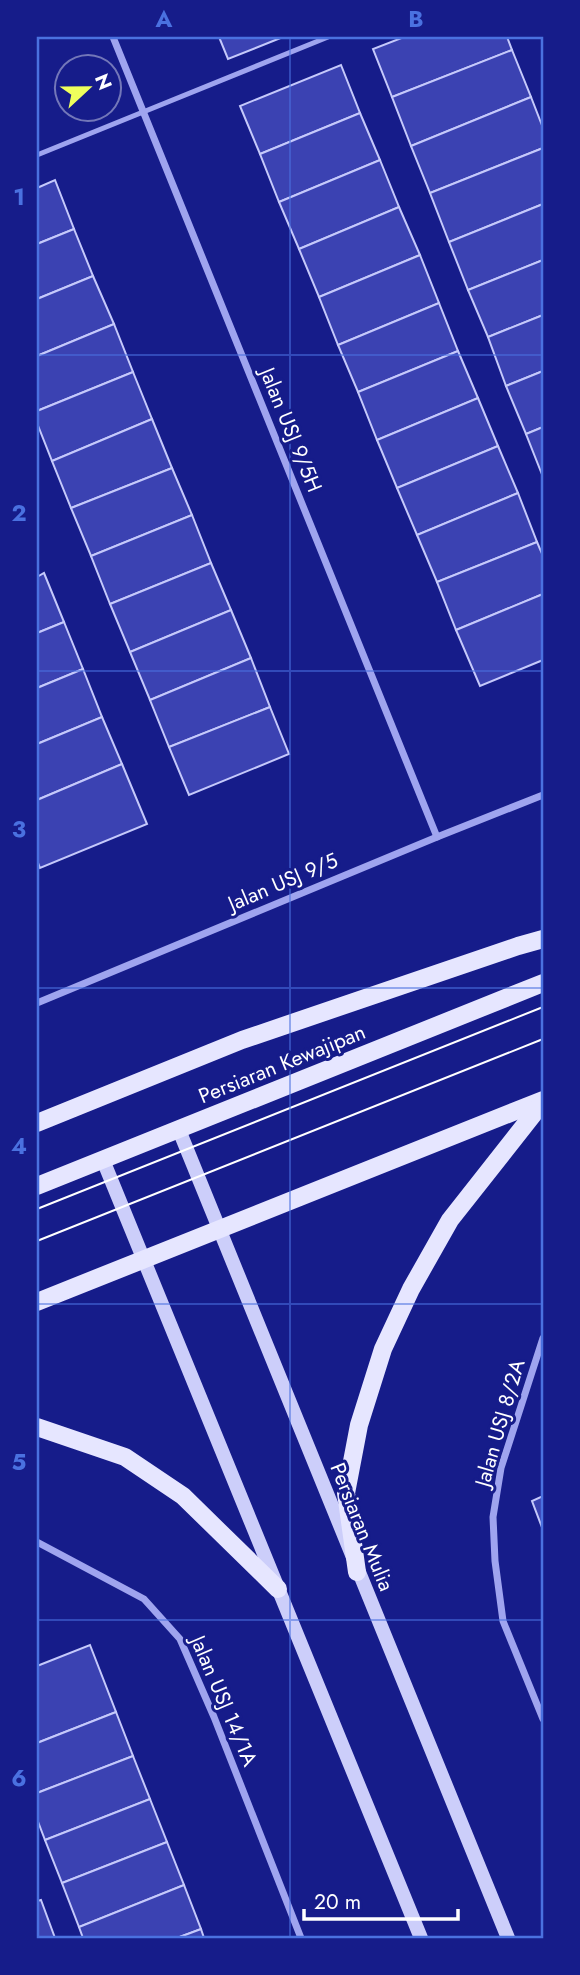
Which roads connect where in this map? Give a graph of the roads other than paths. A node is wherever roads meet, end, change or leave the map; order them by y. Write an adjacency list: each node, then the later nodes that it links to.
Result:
1 (113, 37): 3 (street, Jalan USJ 9/5H)
2 (328, 37): 3 (lane)
3 (143, 112): 4 (lane); 6 (street, Jalan USJ 9/5H)
4 (37, 155)
5 (543, 795): 6 (street, Jalan USJ 9/5)
6 (437, 837): 9 (street, Jalan USJ 9/5)
7 (543, 939): 11 (main road, Persiaran Kewajipan)
8 (543, 983): 12 (main road, Persiaran Kewajipan)
9 (37, 1003)
10 (543, 1101): 15 (main road); 21 (main road)
11 (37, 1123)
12 (178, 1130): 13 (main road, Persiaran Kewajipan); 15 (main road, Persiaran Mulia)
13 (103, 1160): 14 (main road, Persiaran Kewajipan); 16 (main road)
14 (37, 1186)
15 (218, 1228): 16 (main road); 21 (main road, Persiaran Mulia)
16 (143, 1258): 17 (main road); 22 (main road)
17 (37, 1302)
18 (543, 1338): 23 (street, Jalan USJ 8/2A)
19 (37, 1427): 22 (main road)
20 (37, 1542): 24 (street, Jalan USJ 14/1A)
21 (357, 1572): 26 (main road, Persiaran Mulia)
22 (278, 1589): 25 (main road)
23 (543, 1719)
24 (301, 1938)
25 (421, 1938)
26 (508, 1938)

